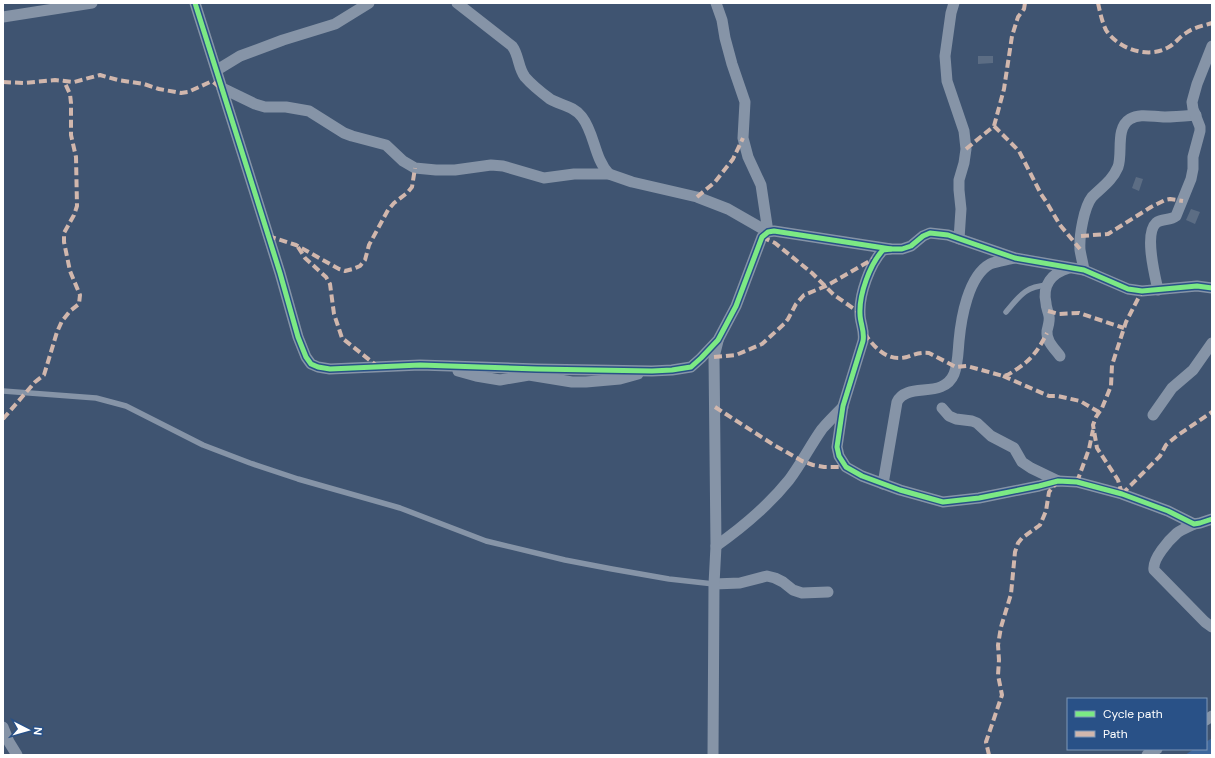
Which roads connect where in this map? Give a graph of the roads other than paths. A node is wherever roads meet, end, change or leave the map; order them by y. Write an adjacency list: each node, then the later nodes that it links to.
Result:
1 (31, 3): 8 (street)
2 (92, 3): 8 (street)
3 (195, 3): 11 (street)
4 (369, 3): 11 (street)
5 (457, 3): 14 (street)
6 (716, 3): 15 (street)
7 (954, 3): 16 (street)
8 (41, 11): 9 (street)
9 (3, 17)
10 (1212, 46): 13 (street)
11 (217, 70): 12 (street)
12 (222, 88): 14 (street); 29 (street)
13 (1196, 115): 20 (street); 23 (street)
14 (609, 174): 15 (street)
15 (768, 232): 17 (street); 25 (street)
16 (959, 239): 17 (street); 18 (street)
17 (891, 249): 31 (street)
18 (1014, 258): 19 (street); 35 (street)
19 (1069, 268): 20 (street); 21 (street)
20 (1084, 270): 23 (street)
21 (1047, 285): 24 (lane); 27 (street)
22 (1212, 288): 23 (street)
23 (1158, 290)
24 (1006, 312)
25 (718, 340): 28 (street); 29 (street)
26 (1212, 343): 33 (street)
27 (1060, 356)
28 (714, 357): 29 (street); 38 (street)
29 (691, 367)
30 (3, 392): 39 (lane)
31 (844, 406): 35 (street); 38 (street)
32 (942, 408): 34 (street)
33 (1153, 415)
34 (1058, 481): 35 (street); 37 (street)
35 (883, 484)
36 (1212, 519): 37 (street)
37 (1194, 524): 41 (street)
38 (716, 546): 39 (street)
39 (714, 584): 40 (street); 44 (street)
40 (828, 592)
41 (1212, 627)
42 (3, 727): 43 (street)
43 (17, 755)
44 (713, 755)

